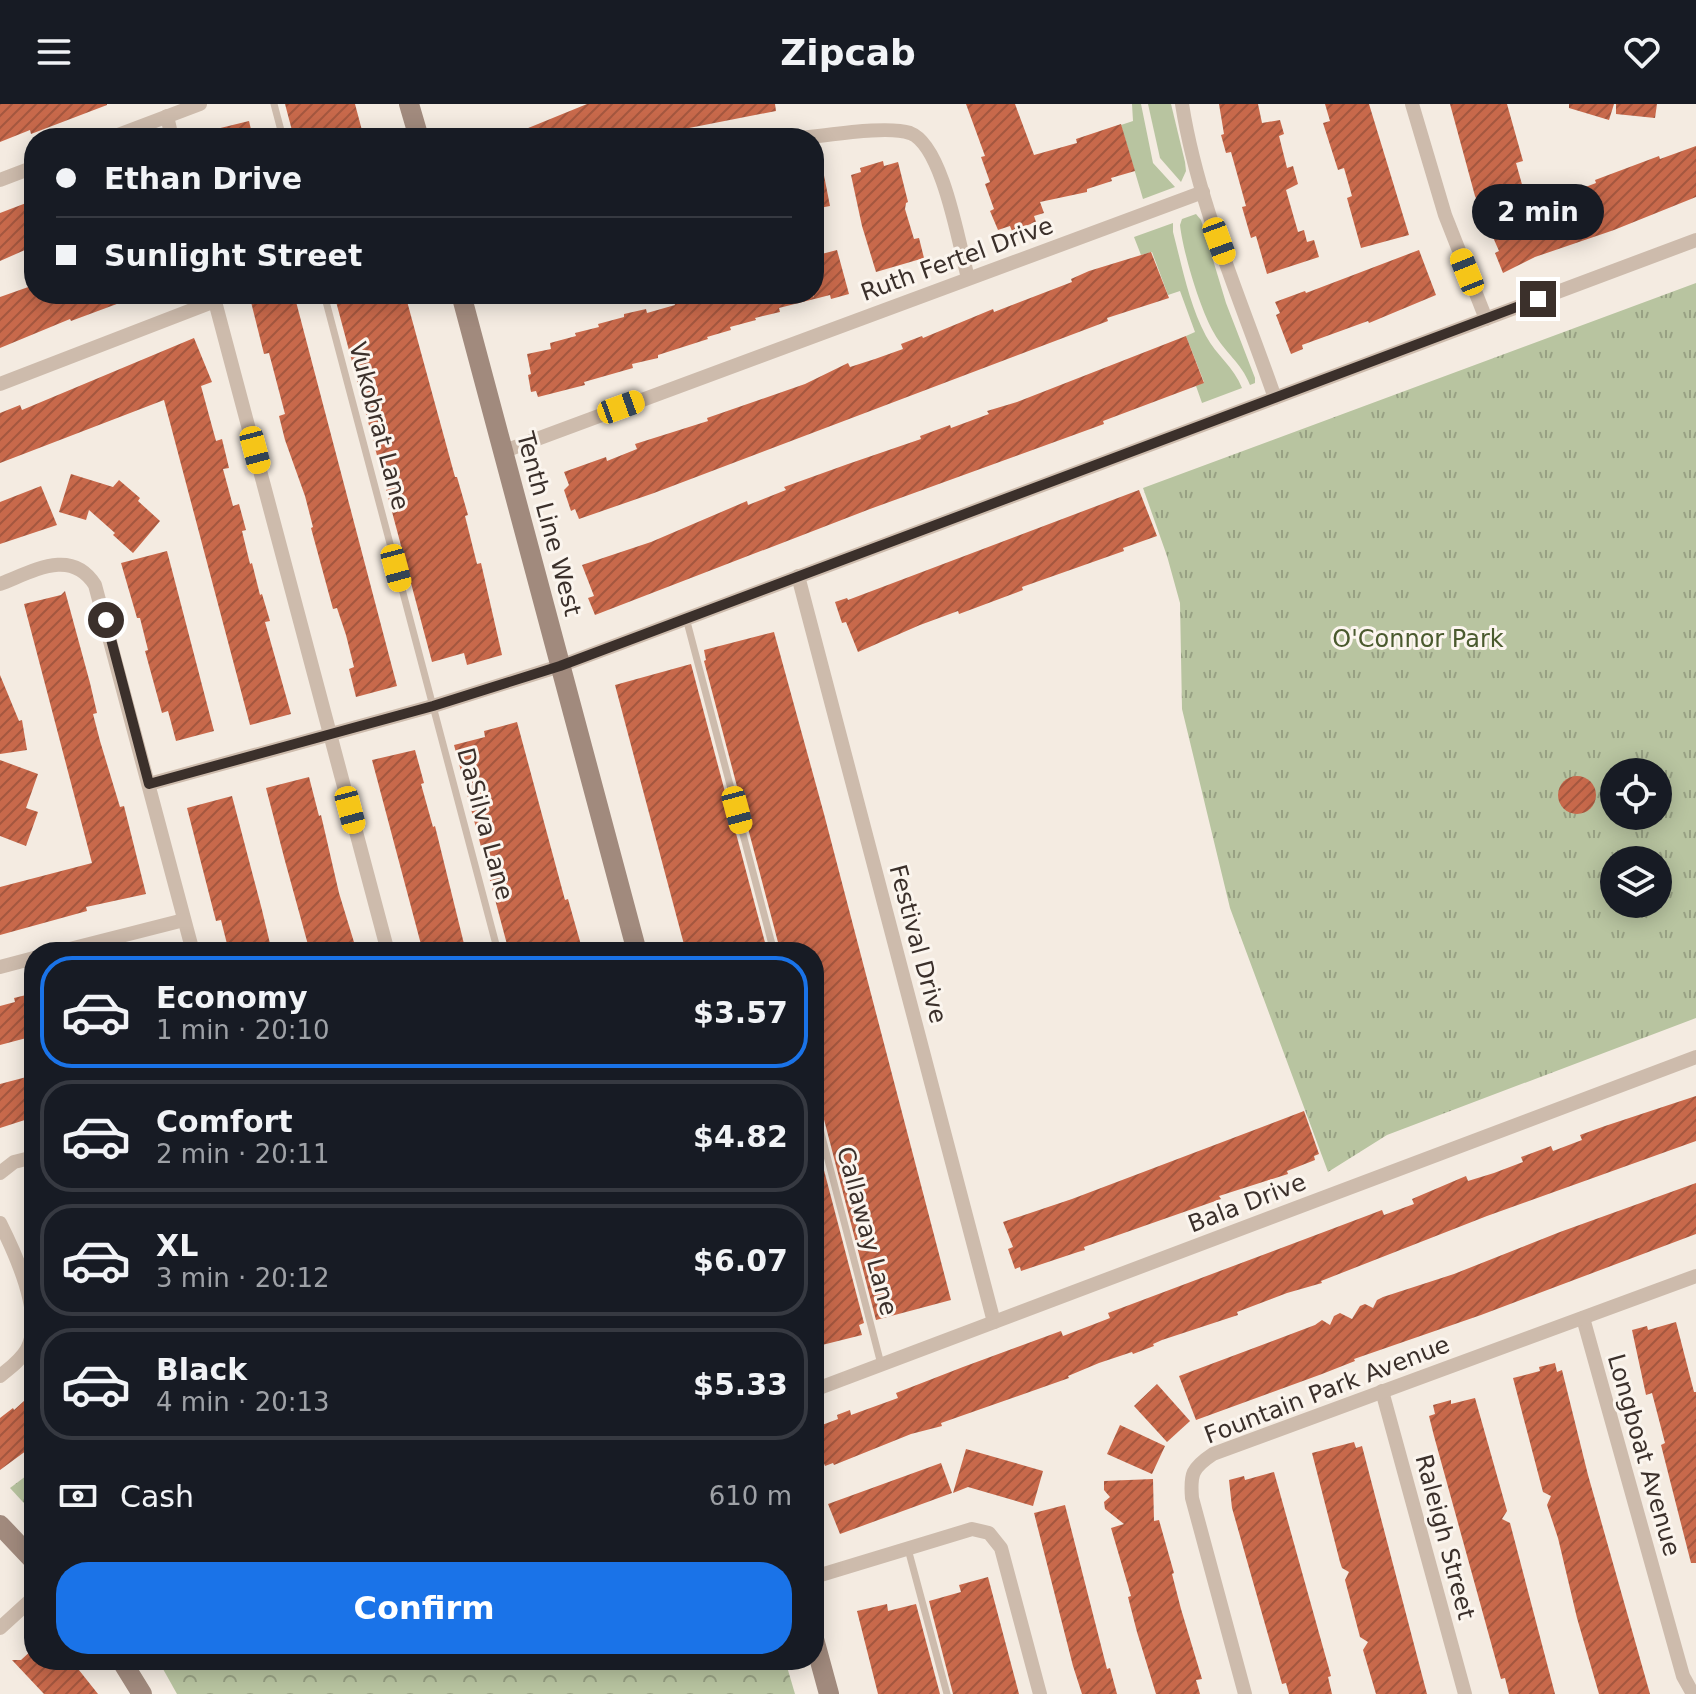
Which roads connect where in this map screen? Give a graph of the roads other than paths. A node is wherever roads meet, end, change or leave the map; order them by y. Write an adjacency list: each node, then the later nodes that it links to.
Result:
1 (200, 104): 6 (street)
2 (274, 104): 9 (lane)
3 (409, 104): 10 (street)
4 (1182, 104): 14 (street)
5 (1412, 104): 21 (street)
6 (167, 116): 7 (street); 8 (street)
7 (136, 128)
8 (170, 128)
9 (280, 128)
10 (416, 128)
11 (824, 136): 16 (street)
12 (24, 171): 13 (street)
13 (0, 180)
14 (1203, 192): 16 (street, Ruth Fertel Drive); 23 (street)
15 (1696, 240): 21 (street)
16 (968, 278): 24 (street, Ruth Fertel Drive)
17 (199, 304): 22 (street)
18 (216, 304): 30 (street)
19 (327, 304): 29 (lane, Vukobrat Lane)
20 (464, 304): 24 (street, Tenth Line West)
21 (1486, 319): 23 (street)
22 (0, 384)
23 (1275, 398): 25 (street)
24 (502, 452): 28 (street, Tenth Line West)
25 (798, 576): 27 (street); 49 (street, Festival Drive)
26 (0, 584): 31 (street)
27 (686, 618): 28 (street); 38 (lane)
28 (560, 666): 29 (street); 37 (street, Tenth Line West)
29 (433, 706): 30 (street); 36 (lane, DaSilva Lane)
30 (330, 735): 31 (street); 35 (street)
31 (149, 784): 32 (street)
32 (184, 920): 33 (street); 34 (street)
33 (97, 942)
34 (190, 942)
35 (385, 942)
36 (495, 942)
37 (634, 942)
38 (771, 942)
39 (24, 961): 40 (street)
40 (0, 967)
41 (1696, 1057): 49 (street, Bala Drive)
42 (824, 1145): 51 (lane, Callaway Lane)
43 (24, 1160): 44 (street)
44 (0, 1173)
45 (0, 1223): 47 (street)
46 (1696, 1276): 48 (street, Fountain Park Avenue)
47 (24, 1283)
48 (1583, 1318): 54 (street, Fountain Park Avenue); 69 (street, Longboat Avenue)
49 (994, 1322): 51 (street, Bala Drive)
50 (24, 1353): 52 (street)
51 (881, 1365): 53 (street, Bala Drive)
52 (0, 1376)
53 (824, 1386)
54 (1382, 1391): 67 (street, Fountain Park Avenue); 68 (street, Raleigh Street)
55 (0, 1525): 57 (street)
56 (908, 1549): 58 (street); 65 (lane); 66 (street)
57 (24, 1550)
58 (824, 1574)
59 (24, 1606): 60 (street)
60 (0, 1628)
61 (127, 1670): 63 (street)
62 (822, 1670): 64 (street)
63 (142, 1694)
64 (829, 1694)
65 (947, 1694)
66 (1040, 1694)
67 (1245, 1694)
68 (1465, 1694)
69 (1693, 1694)

